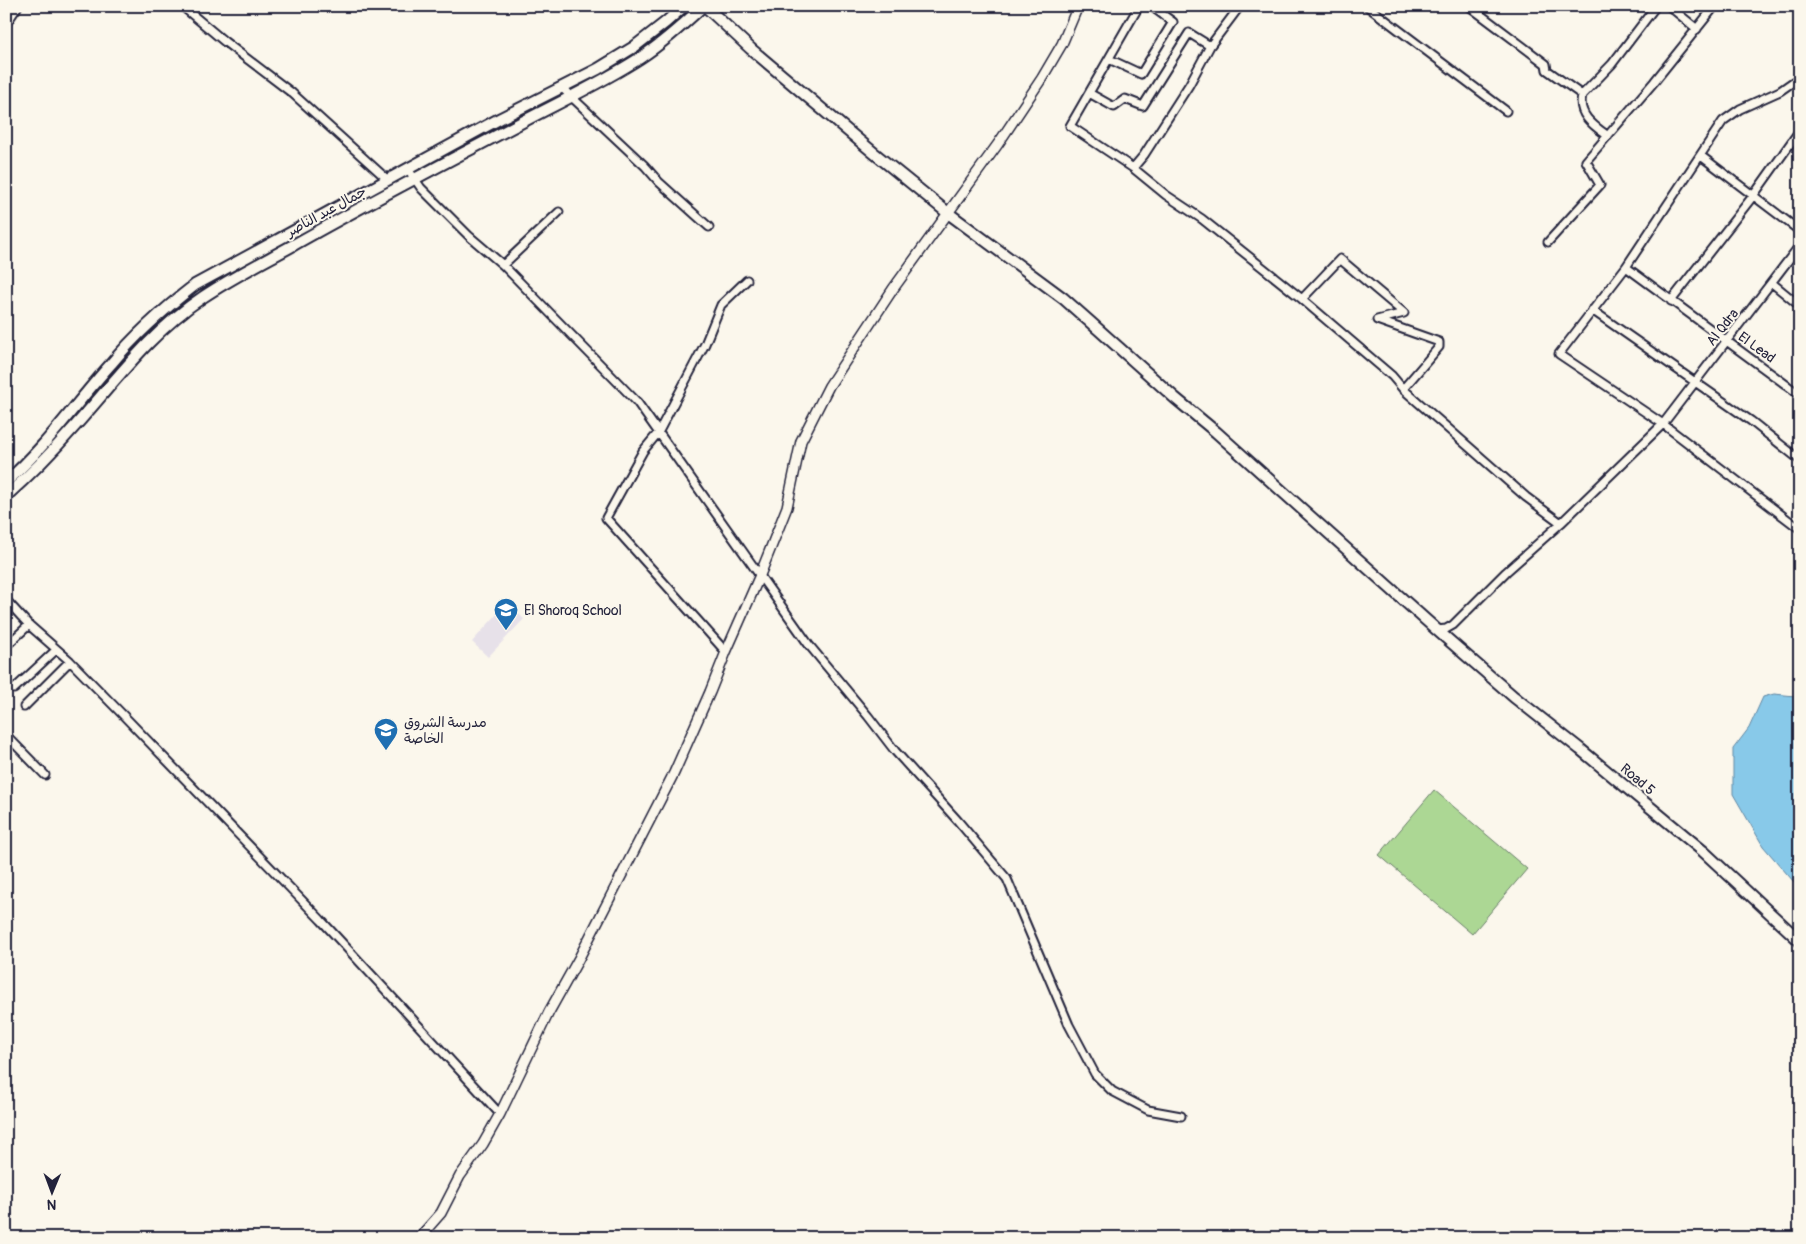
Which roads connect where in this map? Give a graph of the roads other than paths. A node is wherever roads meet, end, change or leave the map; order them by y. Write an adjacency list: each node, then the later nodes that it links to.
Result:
1 (18, 6): 14 (street)
2 (182, 6): 30 (street)
3 (684, 6): 19 (main road, جمال عبد الناصر)
4 (704, 6): 22 (main road, جمال عبد الناصر); 33 (main road, Road 5)
5 (1078, 6): 33 (street)
6 (1138, 6): 17 (street)
7 (1150, 6): 17 (street)
8 (1240, 6): 16 (street)
9 (1367, 6): 23 (street)
10 (1469, 6): 21 (street)
11 (1669, 6): 15 (street)
12 (1715, 6): 15 (street)
13 (1653, 7): 21 (street)
14 (6, 24)
15 (1697, 29): 25 (street)
16 (1210, 46): 20 (street); 27 (street)
17 (1109, 59): 20 (street)
18 (1800, 77): 26 (street)
19 (560, 87): 22 (street); 28 (main road, جمال عبد الناصر)
20 (1089, 93): 27 (street)
21 (1582, 95): 25 (street)
22 (571, 98): 29 (main road, جمال عبد الناصر); 34 (street)
23 (1506, 110)
24 (1800, 130): 31 (street)
25 (1608, 136): 36 (street)
26 (1701, 156): 31 (street); 39 (street)
27 (1133, 168): 42 (street)
28 (408, 169): 29 (street); 30 (main road, جمال عبد الناصر)
29 (415, 177): 38 (street); 54 (main road, جمال عبد الناصر)
30 (388, 180): 53 (main road, جمال عبد الناصر)
31 (1753, 196): 35 (street); 43 (street)
32 (559, 212): 38 (street)
33 (948, 213): 57 (street); 60 (main road, Road 5)
34 (709, 227)
35 (1800, 232)
36 (1548, 242)
37 (1800, 245): 41 (street, Al Qdra)
38 (503, 265): 51 (street)
39 (1626, 267): 43 (street, El Lead); 45 (street)
40 (747, 280): 51 (street)
41 (1772, 283): 44 (street); 46 (street, Al Qdra)
42 (1302, 299): 48 (street); 48 (street)
43 (1671, 301): 46 (street, El Lead)
44 (1800, 306)
45 (1592, 310): 47 (street); 50 (street)
46 (1726, 340): 47 (street, Al Qdra); 49 (street, El Lead)
47 (1695, 382): 50 (street, Al Qdra); 52 (street)
48 (1403, 389): 55 (street)
49 (1800, 395)
50 (1663, 424): 55 (street, Al Qdra); 56 (street)
51 (658, 433): 57 (street); 63 (street)
52 (1800, 460)
53 (6, 482)
54 (6, 496)
55 (1561, 523): 60 (street, Al Qdra)
56 (1800, 528)
57 (760, 575): 63 (street); 71 (street)
58 (6, 600): 59 (street)
59 (29, 625): 61 (street); 62 (street)
60 (1437, 630): 69 (main road, Road 5)
61 (6, 646)
62 (56, 650): 64 (street); 65 (street)
63 (726, 652): 70 (street)
64 (70, 661): 66 (street); 70 (street)
65 (14, 689)
66 (24, 707)
67 (6, 735): 68 (street)
68 (45, 775)
69 (1800, 941)
70 (500, 1114): 72 (street)
71 (1181, 1116)
72 (419, 1238)

